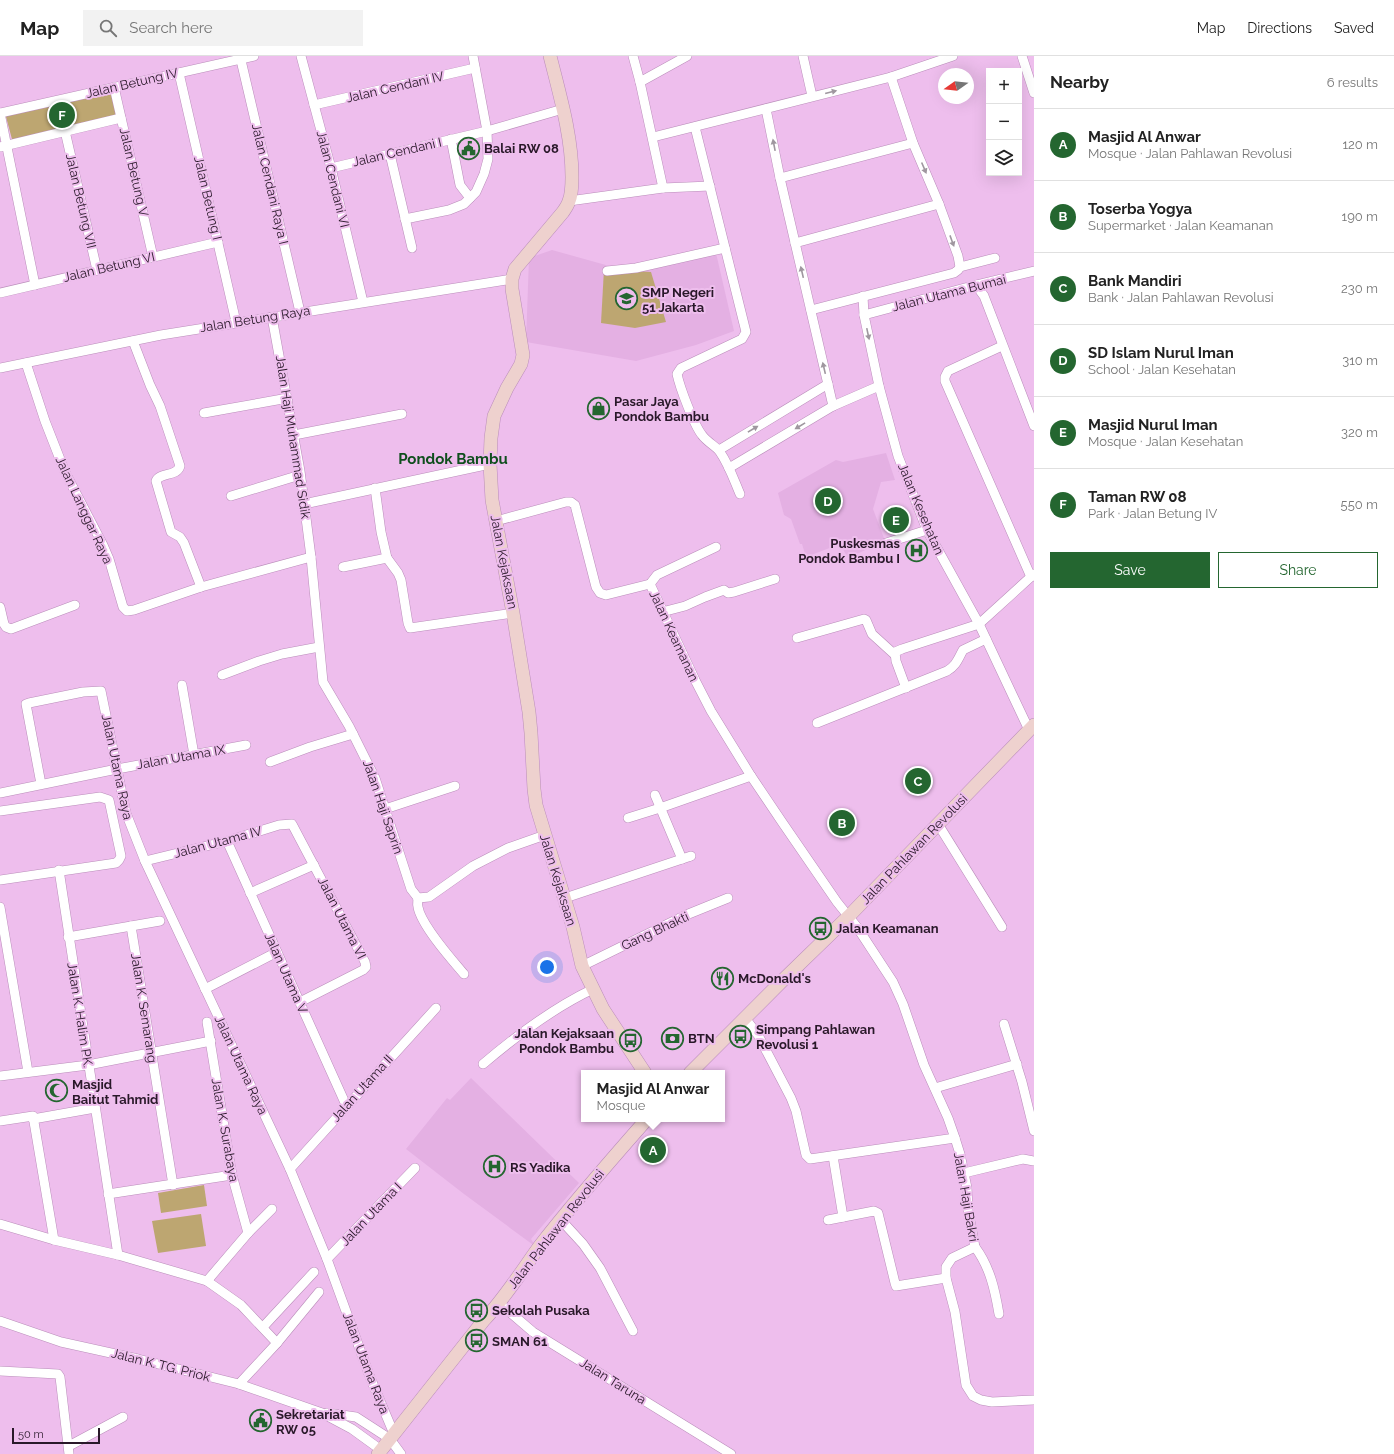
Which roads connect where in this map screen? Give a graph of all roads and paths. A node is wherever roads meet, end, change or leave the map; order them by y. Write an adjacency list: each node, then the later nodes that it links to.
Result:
1 (254, 56): 10 (street, Jalan Betung IV)
2 (301, 56): 18 (street, Jalan Cendani VI)
3 (473, 56): 11 (street)
4 (550, 56): 19 (street)
5 (633, 56): 14 (street)
6 (687, 56): 14 (street)
7 (803, 56): 17 (street)
8 (953, 56): 13 (street)
9 (1022, 56): 16 (street)
10 (240, 57): 12 (street, Jalan Betung IV); 56 (street, Jalan Cendani Raya I)
11 (475, 68): 18 (street, Jalan Cendani IV); 25 (street)
12 (179, 73): 15 (street, Jalan Betung IV); 39 (street, Jalan Betung I)
13 (891, 77): 17 (street, one-way to 13); 28 (street)
14 (640, 82): 26 (street)
15 (114, 87): 21 (street, Jalan Betung IV); 22 (street, Jalan Betung V)
16 (1034, 92)
17 (812, 96): 20 (street)
18 (314, 106): 31 (street, Jalan Cendani VI)
19 (563, 108): 25 (street, Jalan Cendani I); 36 (street)
20 (766, 108): 23 (street); 32 (street, one-way to 20)
21 (0, 113): 29 (street)
22 (122, 118): 24 (street); 43 (street, Jalan Betung V)
23 (695, 127): 26 (street); 33 (street)
24 (65, 131): 29 (street); 46 (street, Jalan Betung VII)
25 (487, 131): 27 (street, Jalan Cendani I); 35 (street)
26 (653, 136): 34 (street)
27 (451, 139): 30 (street, Jalan Cendani I); 35 (street)
28 (913, 143): 32 (street); 37 (street, one-way to 37)
29 (3, 146): 50 (street)
30 (390, 154): 31 (street, Jalan Cendani I); 38 (street)
31 (331, 168): 54 (street, Jalan Cendani VI)
32 (780, 178): 40 (street)
33 (710, 186): 34 (street); 42 (street)
34 (663, 188): 36 (street)
35 (470, 198): 38 (street)
36 (569, 201): 49 (street)
37 (939, 204): 40 (street); 45 (street, one-way to 45)
38 (405, 219): 41 (street)
39 (218, 242): 43 (street, Jalan Betung VI); 59 (street, Jalan Betung I)
40 (795, 243): 55 (street, one-way to 40)
41 (412, 248)
42 (725, 248): 47 (street); 72 (street)
43 (153, 257): 46 (street, Jalan Betung VI)
44 (995, 258): 45 (street)
45 (960, 267): 53 (street)
46 (97, 270): 50 (street, Jalan Betung VI)
47 (607, 271)
48 (1034, 272): 51 (street, Jalan Utama Bumai)
49 (512, 279): 54 (street, Jalan Betung Raya); 73 (street, Jalan Kejaksaan)
50 (35, 285): 52 (street, Jalan Betung VI)
51 (976, 285): 57 (street, Jalan Utama Bumai); 61 (street)
52 (0, 293)
53 (862, 296): 55 (street); 57 (street, Jalan Kesehatan)
54 (363, 302): 56 (street, Jalan Betung Raya)
55 (811, 310): 64 (street, one-way to 55)
56 (300, 312): 58 (street, Jalan Betung Raya)
57 (864, 315): 65 (street, Jalan Kesehatan, one-way to 65)
58 (272, 317): 59 (street, Jalan Betung Raya); 66 (street, Jalan Haji Muhammad Sidik)
59 (236, 322): 60 (street, Jalan Betung Raya)
60 (133, 341): 62 (street, Jalan Betung Raya); 90 (street)
61 (1002, 346): 70 (street); 87 (street)
62 (26, 363): 63 (street, Jalan Betung Raya); 90 (street, Jalan Langgar Raya)
63 (0, 368)
64 (828, 384): 67 (street); 72 (street, one-way to 64)
65 (879, 386): 67 (street); 81 (street, Jalan Kesehatan)
66 (288, 398): 68 (street); 71 (street, Jalan Haji Muhammad Sidik)
67 (833, 406): 74 (street, one-way to 74)
68 (204, 413)
69 (402, 414): 71 (street)
70 (1034, 426)
71 (294, 435): 75 (street, Jalan Haji Muhammad Sidik)
72 (719, 450): 74 (street)
73 (490, 464): 76 (street); 80 (street, Jalan Kejaksaan)
74 (729, 468): 77 (street)
75 (300, 475): 78 (street); 79 (street, Jalan Haji Muhammad Sidik)
76 (374, 488): 79 (street); 85 (street)
77 (740, 494)
78 (231, 496)
79 (304, 504): 84 (street, Jalan Haji Muhammad Sidik)
80 (496, 521): 89 (street, Jalan Keamanan); 94 (street, Jalan Kejaksaan)
81 (927, 530): 82 (street); 95 (street, Jalan Kesehatan)
82 (880, 545)
83 (716, 547): 89 (street)
84 (311, 557): 90 (street, Jalan Langgar Raya); 98 (street, Jalan Haji Saprin)
85 (387, 558): 86 (street); 94 (street)
86 (343, 567)
87 (1032, 575): 95 (street)
88 (775, 579): 93 (street)
89 (650, 584): 93 (street, Jalan Keamanan)
90 (201, 587)
91 (75, 605): 92 (street)
92 (0, 607)
93 (662, 612): 110 (street, Jalan Keamanan)
94 (513, 613): 121 (street, Jalan Kejaksaan)
95 (979, 624): 97 (street, Jalan Kesehatan); 99 (street)
96 (797, 638): 99 (street)
97 (986, 639): 102 (street); 104 (street, Jalan Kesehatan)
98 (319, 647): 100 (street); 105 (street, Jalan Haji Saprin)
99 (894, 654): 102 (street)
100 (222, 675)
101 (182, 685): 107 (street)
102 (906, 688): 103 (street)
103 (817, 723)
104 (1032, 727): 120 (street, Jalan Pahlawan Revolusi)
105 (353, 734): 108 (street); 116 (street, Jalan Haji Saprin)
106 (246, 745): 107 (street, Jalan Utama IX)
107 (194, 755): 109 (street, Jalan Utama IX)
108 (270, 762)
109 (116, 769): 111 (street, Jalan Utama IX); 111 (street, Jalan Utama Raya); 125 (street, Jalan Utama Raya)
110 (751, 776): 115 (street); 134 (street, Jalan Keamanan)
111 (41, 784): 113 (street, Jalan Utama IX)
112 (455, 786): 116 (street)
113 (0, 793)
114 (655, 795): 115 (street)
115 (660, 808): 118 (street); 124 (street)
116 (385, 809): 130 (street, Jalan Haji Saprin)
117 (0, 812): 127 (street)
118 (628, 818)
119 (292, 824): 122 (street, Jalan Utama IV); 126 (street, Jalan Utama VI)
120 (938, 824): 134 (street, Jalan Pahlawan Revolusi); 137 (street)
121 (545, 835): 130 (street); 131 (street, Jalan Kejaksaan)
122 (227, 841): 125 (street, Jalan Utama IV); 129 (street, Jalan Utama V)
123 (691, 856): 124 (street)
124 (682, 859): 131 (street)
125 (145, 861): 142 (street, Jalan Utama Raya)
126 (314, 865): 129 (street); 144 (street, Jalan Utama VI)
127 (59, 870): 128 (street); 138 (street, Jalan K. Halim PK.)
128 (0, 880)
129 (250, 893): 139 (street, Jalan Utama V)
130 (418, 898): 141 (street, Jalan Haji Saprin)
131 (565, 898): 140 (street, Jalan Kejaksaan)
132 (728, 898): 140 (street, Gang Bhakti)
133 (0, 907): 156 (street)
134 (849, 916): 146 (street, Jalan Pahlawan Revolusi); 158 (street, Jalan Haji Bakri)
135 (160, 921): 136 (street)
136 (132, 926): 138 (street); 150 (street, Jalan K. Semarang)
137 (1002, 927)
138 (68, 937): 153 (street, Jalan K. Halim PK.)
139 (277, 952): 142 (street); 144 (street, Jalan Utama V)
140 (582, 966): 143 (street, Jalan Kejaksaan)
141 (464, 974)
142 (205, 989): 170 (street, Jalan Utama Raya)
143 (593, 989): 151 (street); 154 (street, Jalan Kejaksaan)
144 (300, 1002): 160 (street, Jalan Utama V)
145 (436, 1008): 160 (street, Jalan Utama II)
146 (746, 1018): 155 (street, Jalan Pahlawan Revolusi); 167 (street)
147 (207, 1022): 149 (street, Jalan K. Surabaya)
148 (1004, 1024): 152 (street)
149 (211, 1041): 150 (street); 172 (street, Jalan K. Surabaya)
150 (152, 1054): 153 (street); 173 (street, Jalan K. Semarang)
151 (483, 1064)
152 (1017, 1064): 158 (street); 159 (street)
153 (88, 1065): 156 (street); 161 (street, Jalan K. Halim PK.)
154 (644, 1070)
155 (693, 1070)
156 (28, 1072): 157 (street)
157 (0, 1076)
158 (935, 1088): 166 (street, Jalan Haji Bakri)
159 (1029, 1092): 165 (street)
160 (346, 1105): 170 (street, Jalan Utama II)
161 (95, 1108): 162 (street); 174 (street, Jalan K. Halim PK.)
162 (33, 1117): 163 (street); 181 (street)
163 (0, 1121)
164 (644, 1122): 177 (street, Jalan Pahlawan Revolusi)
165 (1034, 1131)
166 (955, 1138): 167 (street); 171 (street, Jalan Haji Bakri)
167 (833, 1156): 176 (street)
168 (1034, 1161): 171 (street)
169 (415, 1168): 184 (street, Jalan Utama I)
170 (290, 1169): 184 (street, Jalan Utama Raya)
171 (964, 1173): 182 (street, Jalan Haji Bakri)
172 (232, 1175): 173 (street); 180 (street, Jalan K. Surabaya)
173 (173, 1185): 174 (street)
174 (108, 1194): 183 (street, Jalan K. Halim PK.)
175 (272, 1209): 180 (street)
176 (843, 1217): 178 (street); 186 (street)
177 (561, 1220): 189 (street, Jalan Pahlawan Revolusi); 193 (street)
178 (828, 1220)
179 (0, 1224): 181 (street)
180 (247, 1234): 187 (street)
181 (54, 1240): 183 (street)
182 (975, 1248): 186 (street, Jalan Haji Bakri); 190 (street)
183 (118, 1255): 187 (street)
184 (327, 1259): 200 (street, Jalan Utama Raya)
185 (314, 1272): 192 (street)
186 (946, 1278): 197 (street, Jalan Haji Bakri)
187 (207, 1280): 192 (street)
188 (319, 1292): 194 (street)
189 (499, 1303): 200 (street, Jalan Pahlawan Revolusi); 204 (street, Jalan Taruna)
190 (999, 1314)
191 (0, 1320): 196 (street, Jalan K. TG. Priok)
192 (263, 1326): 194 (street)
193 (633, 1331)
194 (277, 1343): 196 (street)
195 (0, 1370): 201 (street)
196 (239, 1384): 198 (street, Jalan K. TG. Priok)
197 (1034, 1400)
198 (322, 1413): 200 (street, Jalan K. TG. Priok); 202 (street, Jalan K. TG. Priok)
199 (123, 1417): 201 (street)
200 (392, 1437): 202 (street, Jalan Pahlawan Revolusi); 203 (street)
201 (69, 1450)
202 (379, 1452)
203 (401, 1454)
204 (731, 1454)

